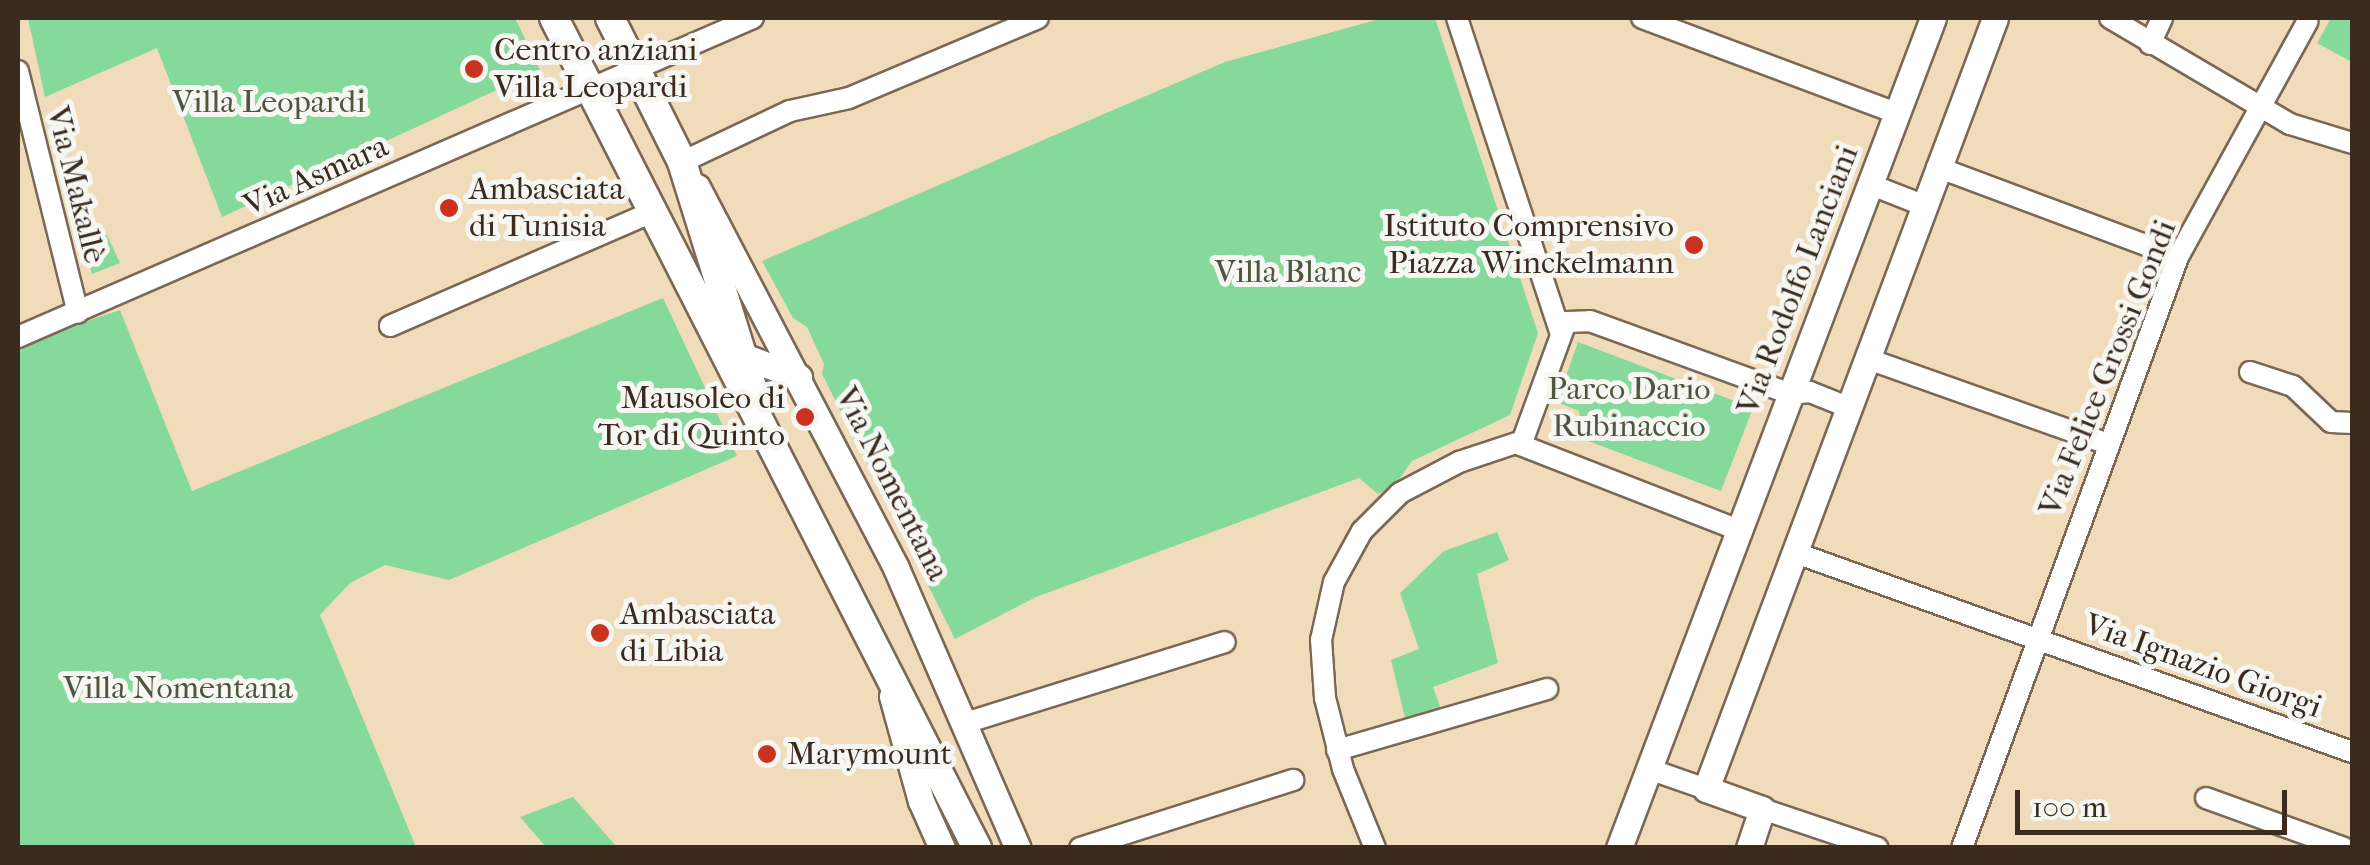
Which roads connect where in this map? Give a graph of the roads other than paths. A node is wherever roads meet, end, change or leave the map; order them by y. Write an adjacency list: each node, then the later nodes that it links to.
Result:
1 (554, 18): 15 (main road, Via Nomentana)
2 (610, 18): 13 (main road, Via Nomentana)
3 (753, 18): 13 (street, Via Asmara)
4 (1038, 18): 19 (street)
5 (1457, 18): 29 (street)
6 (1642, 18): 17 (street)
7 (1933, 18): 17 (street, Via Rodolfo Lanciani)
8 (1995, 18): 20 (street)
9 (2110, 18): 12 (street)
10 (2162, 18): 12 (street)
11 (2308, 22): 16 (street, Via Felice Grossi Gondi)
12 (2150, 44): 16 (street)
13 (636, 65): 15 (street, Via Asmara); 19 (main road, Via Nomentana)
14 (18, 71): 27 (street, Via Makallè)
15 (588, 86): 23 (main road, Via Nomentana); 27 (street, Via Asmara)
16 (2261, 107): 18 (street); 25 (street, Via Felice Grossi Gondi)
17 (1896, 113): 21 (street, Via Rodolfo Lanciani)
18 (2352, 143)
19 (682, 162): 24 (street, Via Nomentana); 26 (main road, Via Nomentana)
20 (1937, 167): 22 (street); 25 (street)
21 (1869, 184): 22 (street); 35 (street, Via Rodolfo Lanciani)
22 (1923, 205): 32 (street)
23 (652, 212): 28 (street); 37 (main road, Via Nomentana)
24 (726, 238): 26 (street); 34 (street, Via Nomentana)
25 (2178, 258): 40 (street, Via Felice Grossi Gondi)
26 (721, 280): 31 (main road, Via Nomentana)
27 (78, 313): 30 (street, Via Asmara)
28 (390, 326)
29 (1561, 334): 35 (street); 39 (street)
30 (18, 337)
31 (744, 356): 34 (street); 37 (main road, Via Nomentana)
32 (1868, 359): 36 (street); 40 (street)
33 (2250, 372): 38 (street)
34 (798, 378): 47 (street, Via Nomentana)
35 (1791, 394): 36 (street); 41 (street, Via Rodolfo Lanciani)
36 (1850, 408): 42 (street)
37 (761, 420): 45 (main road, Via Nomentana)
38 (2352, 422)
39 (1520, 442): 41 (street); 48 (street)
40 (2108, 444): 43 (street, Via Felice Grossi Gondi)
41 (1736, 529): 50 (street, Via Rodolfo Lanciani)
42 (1796, 553): 43 (street, Via Ignazio Giorgi); 52 (street)
43 (2034, 637): 49 (street, Via Ignazio Giorgi); 67 (street, Via Felice Grossi Gondi)
44 (1226, 642): 47 (street)
45 (881, 658): 54 (street, Via Nomentana); 59 (main road, Via Nomentana)
46 (1547, 689): 48 (street)
47 (965, 723): 56 (street, Via Nomentana)
48 (1338, 750): 63 (street)
49 (2352, 752)
50 (1649, 769): 52 (street); 64 (street, Via Rodolfo Lanciani)
51 (1293, 780): 62 (street)
52 (1706, 789): 55 (street)
53 (2206, 798): 68 (street)
54 (921, 802): 57 (street, Via Nomentana); 58 (street, Via Nomentana)
55 (1762, 809): 65 (street); 66 (street)
56 (1005, 817): 60 (street); 61 (street, Via Nomentana)
57 (933, 848)
58 (942, 848)
59 (977, 848)
60 (995, 848)
61 (1018, 848)
62 (1080, 848)
63 (1374, 848)
64 (1619, 848)
65 (1749, 848)
66 (1878, 848)
67 (1962, 848)
68 (2344, 848)

